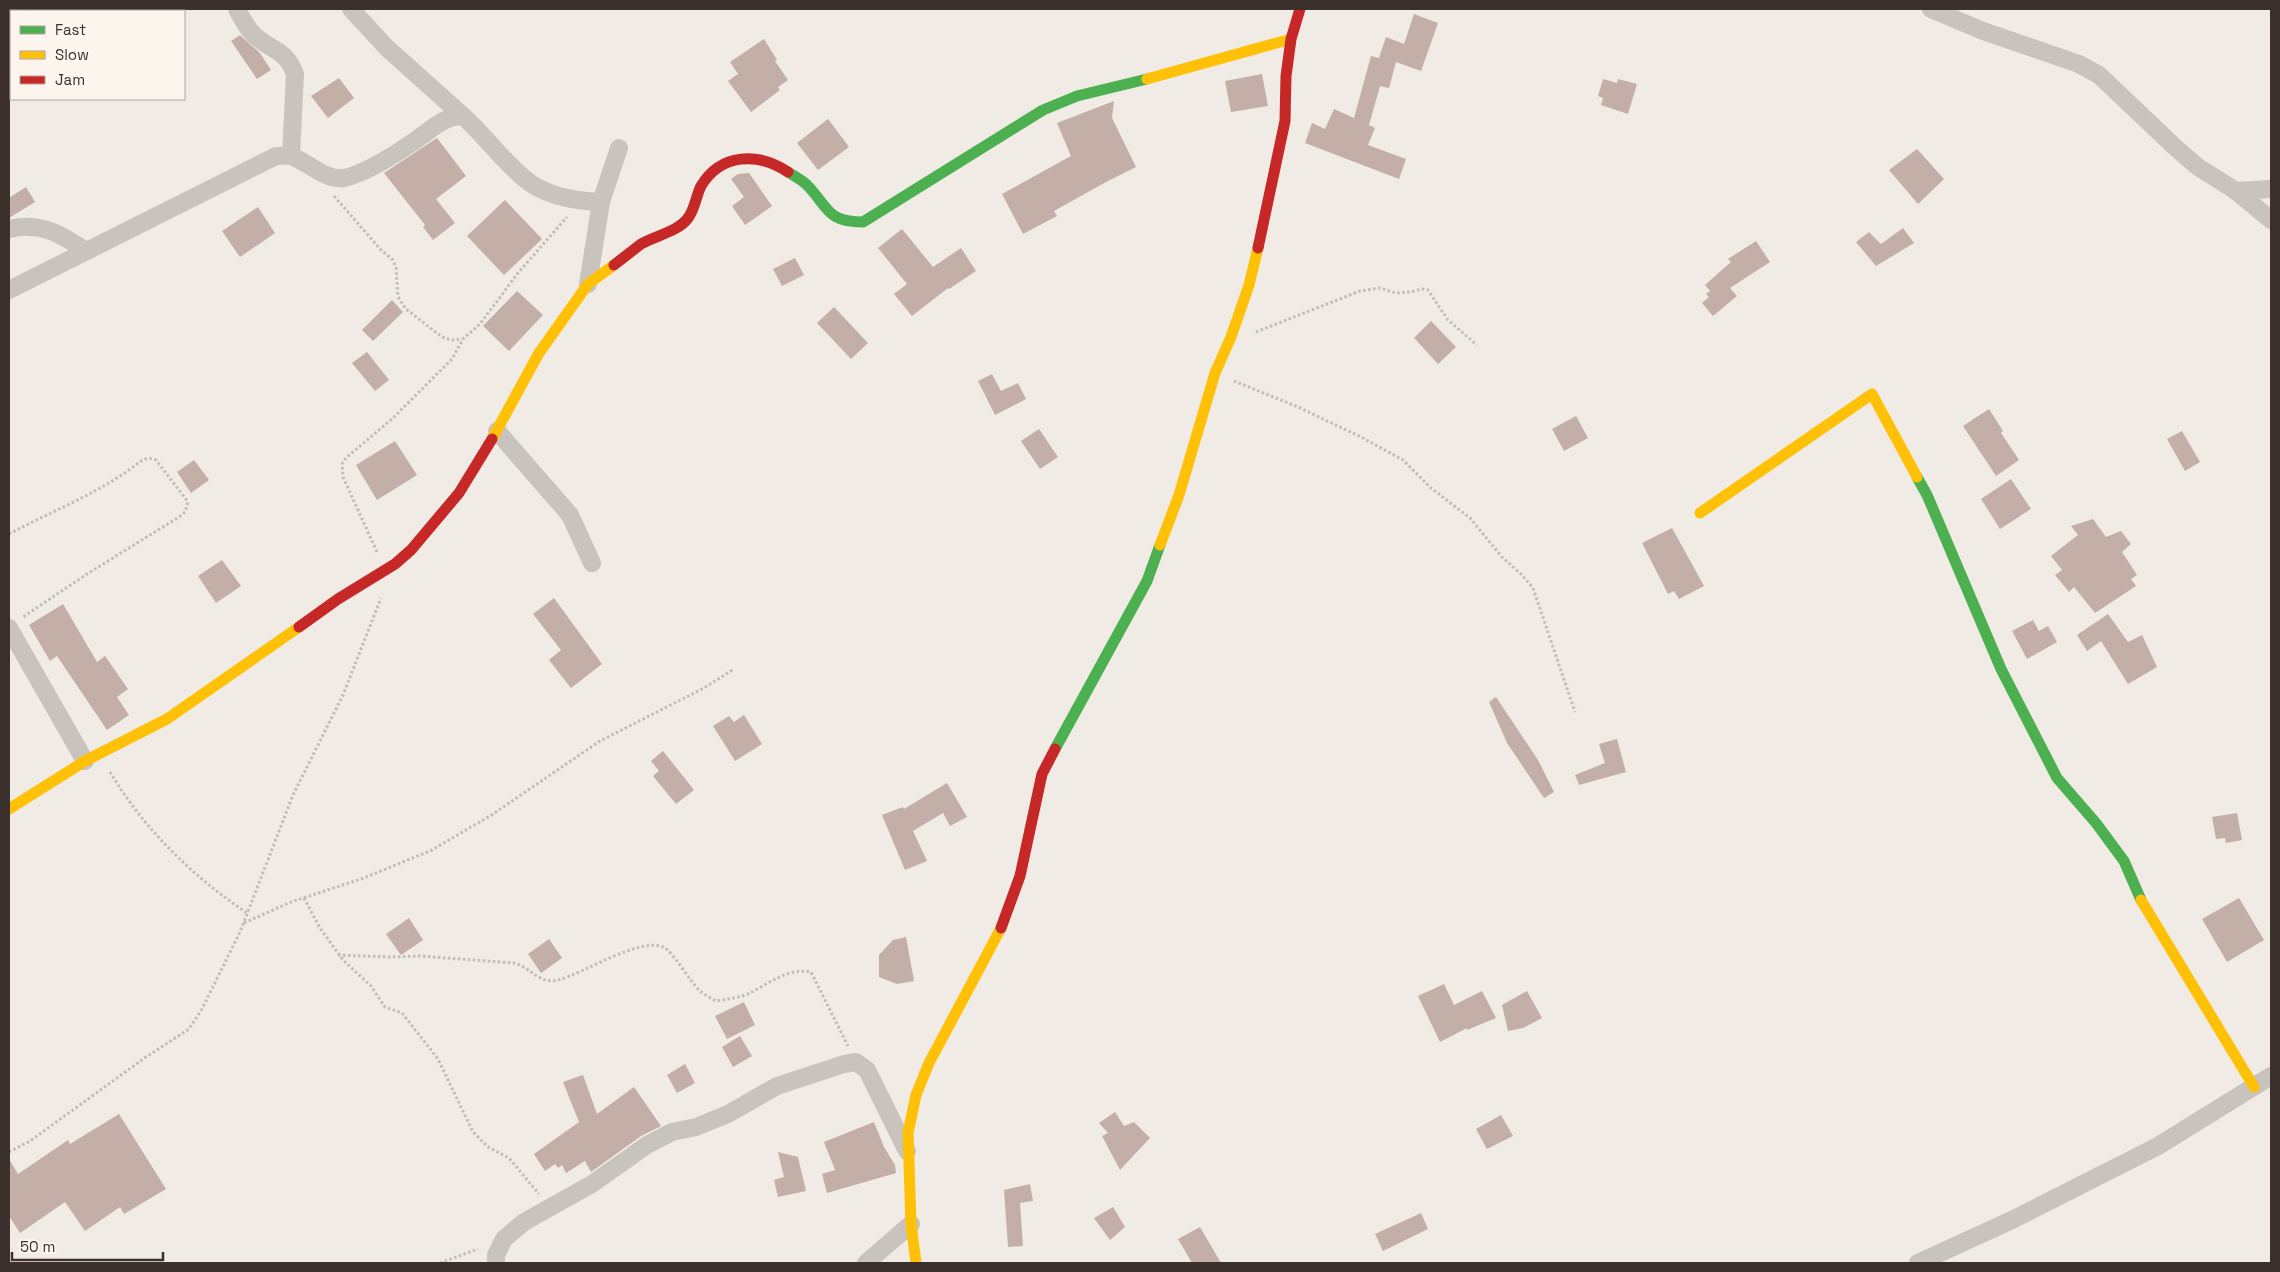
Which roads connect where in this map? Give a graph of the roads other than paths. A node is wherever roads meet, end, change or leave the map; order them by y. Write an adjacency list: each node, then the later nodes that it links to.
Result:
1 (237, 9): 8 (street)
2 (351, 9): 6 (street)
3 (1300, 9): 5 (street)
4 (1931, 9): 10 (street)
5 (1291, 38): 15 (street); 25 (street)
6 (463, 116): 8 (street); 11 (street)
7 (619, 148): 11 (street)
8 (291, 156): 14 (street)
9 (2271, 189): 10 (street)
10 (2236, 191): 12 (street)
11 (601, 202): 15 (street)
12 (2271, 220)
13 (9, 229): 14 (street)
14 (86, 251): 16 (street)
15 (588, 284): 17 (street)
16 (10, 287)
17 (497, 430): 19 (street); 21 (street)
18 (1700, 512): 24 (street)
19 (592, 563)
20 (13, 625): 21 (street)
21 (92, 758): 22 (street)
22 (9, 809)
23 (2271, 1076): 24 (street)
24 (2254, 1087): 30 (street)
25 (909, 1156): 26 (street); 27 (street)
26 (911, 1224): 28 (street); 29 (street)
27 (496, 1263)
28 (866, 1263)
29 (916, 1263)
30 (1918, 1263)

